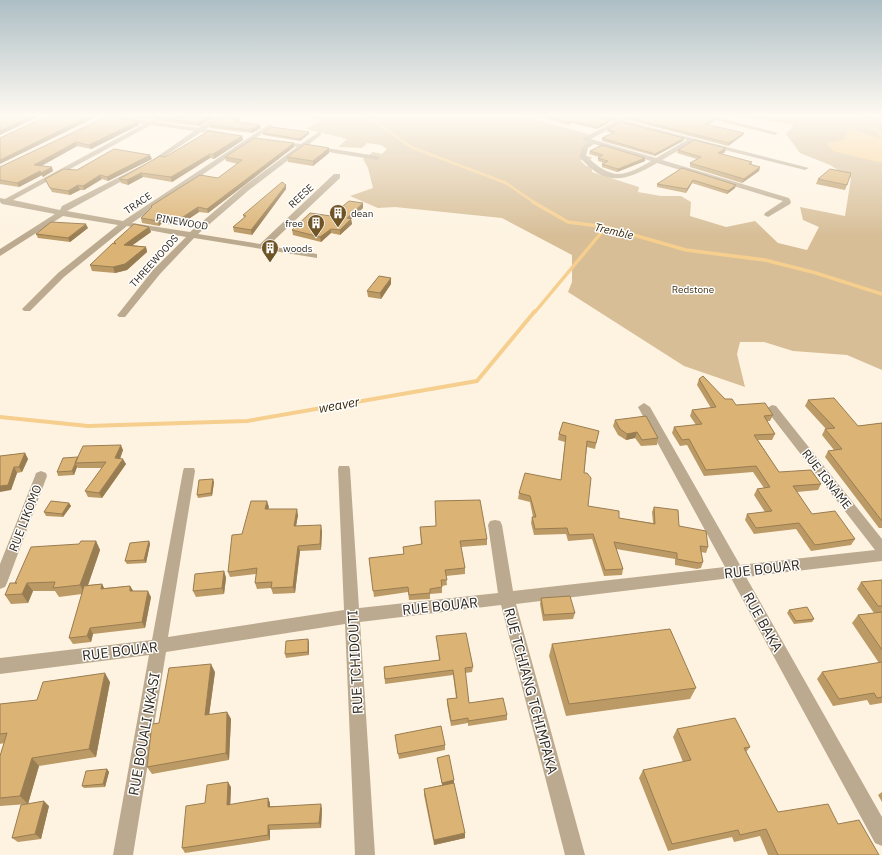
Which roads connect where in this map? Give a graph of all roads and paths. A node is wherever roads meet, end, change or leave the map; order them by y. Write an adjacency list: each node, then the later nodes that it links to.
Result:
1 (88, 156): 14 (street)
2 (163, 156): 15 (street)
3 (230, 156): 17 (street, TRACE)
4 (290, 156): 18 (street, THREEWOODS)
5 (365, 156): 10 (street)
6 (582, 156): 11 (street)
7 (641, 156): 11 (street)
8 (663, 156): 11 (street)
9 (756, 156): 12 (street)
10 (377, 158)
11 (656, 160): 16 (street)
12 (805, 168)
13 (337, 176): 19 (street, REESE)
14 (2, 202): 15 (street, PINEWOOD)
15 (62, 213): 17 (street, PINEWOOD); 20 (street)
16 (768, 215)
17 (126, 223): 18 (street, PINEWOOD); 22 (street, TRACE)
18 (192, 236): 19 (street, PINEWOOD); 23 (street, THREEWOODS)
19 (262, 247): 21 (street, PINEWOOD)
20 (0, 252)
21 (314, 256)
22 (27, 309)
23 (122, 315)
24 (644, 407): 32 (street, RUE BAKA)
25 (772, 410): 30 (street, RUE IGNAME)
26 (344, 469): 35 (street, RUE TCHIDOUTI)
27 (189, 471): 36 (street, RUE BOUALI NKASI)
28 (41, 476): 33 (street, RUE LIKOMO)
29 (495, 525): 34 (street, RUE TCHIANG TCHIMPAKA)
30 (882, 549)
31 (882, 555): 32 (street, RUE BOUAR)
32 (736, 572): 34 (street, RUE BOUAR); 38 (street, RUE BAKA)
33 (0, 583)
34 (507, 599): 35 (street, RUE BOUAR); 41 (street, RUE TCHIANG TCHIMPAKA)
35 (352, 616): 36 (street, RUE BOUAR); 40 (street, RUE TCHIDOUTI)
36 (159, 646): 37 (street, RUE BOUAR); 39 (street, RUE BOUALI NKASI)
37 (0, 666)
38 (882, 836)
39 (123, 855)
40 (365, 855)
41 (575, 855)

